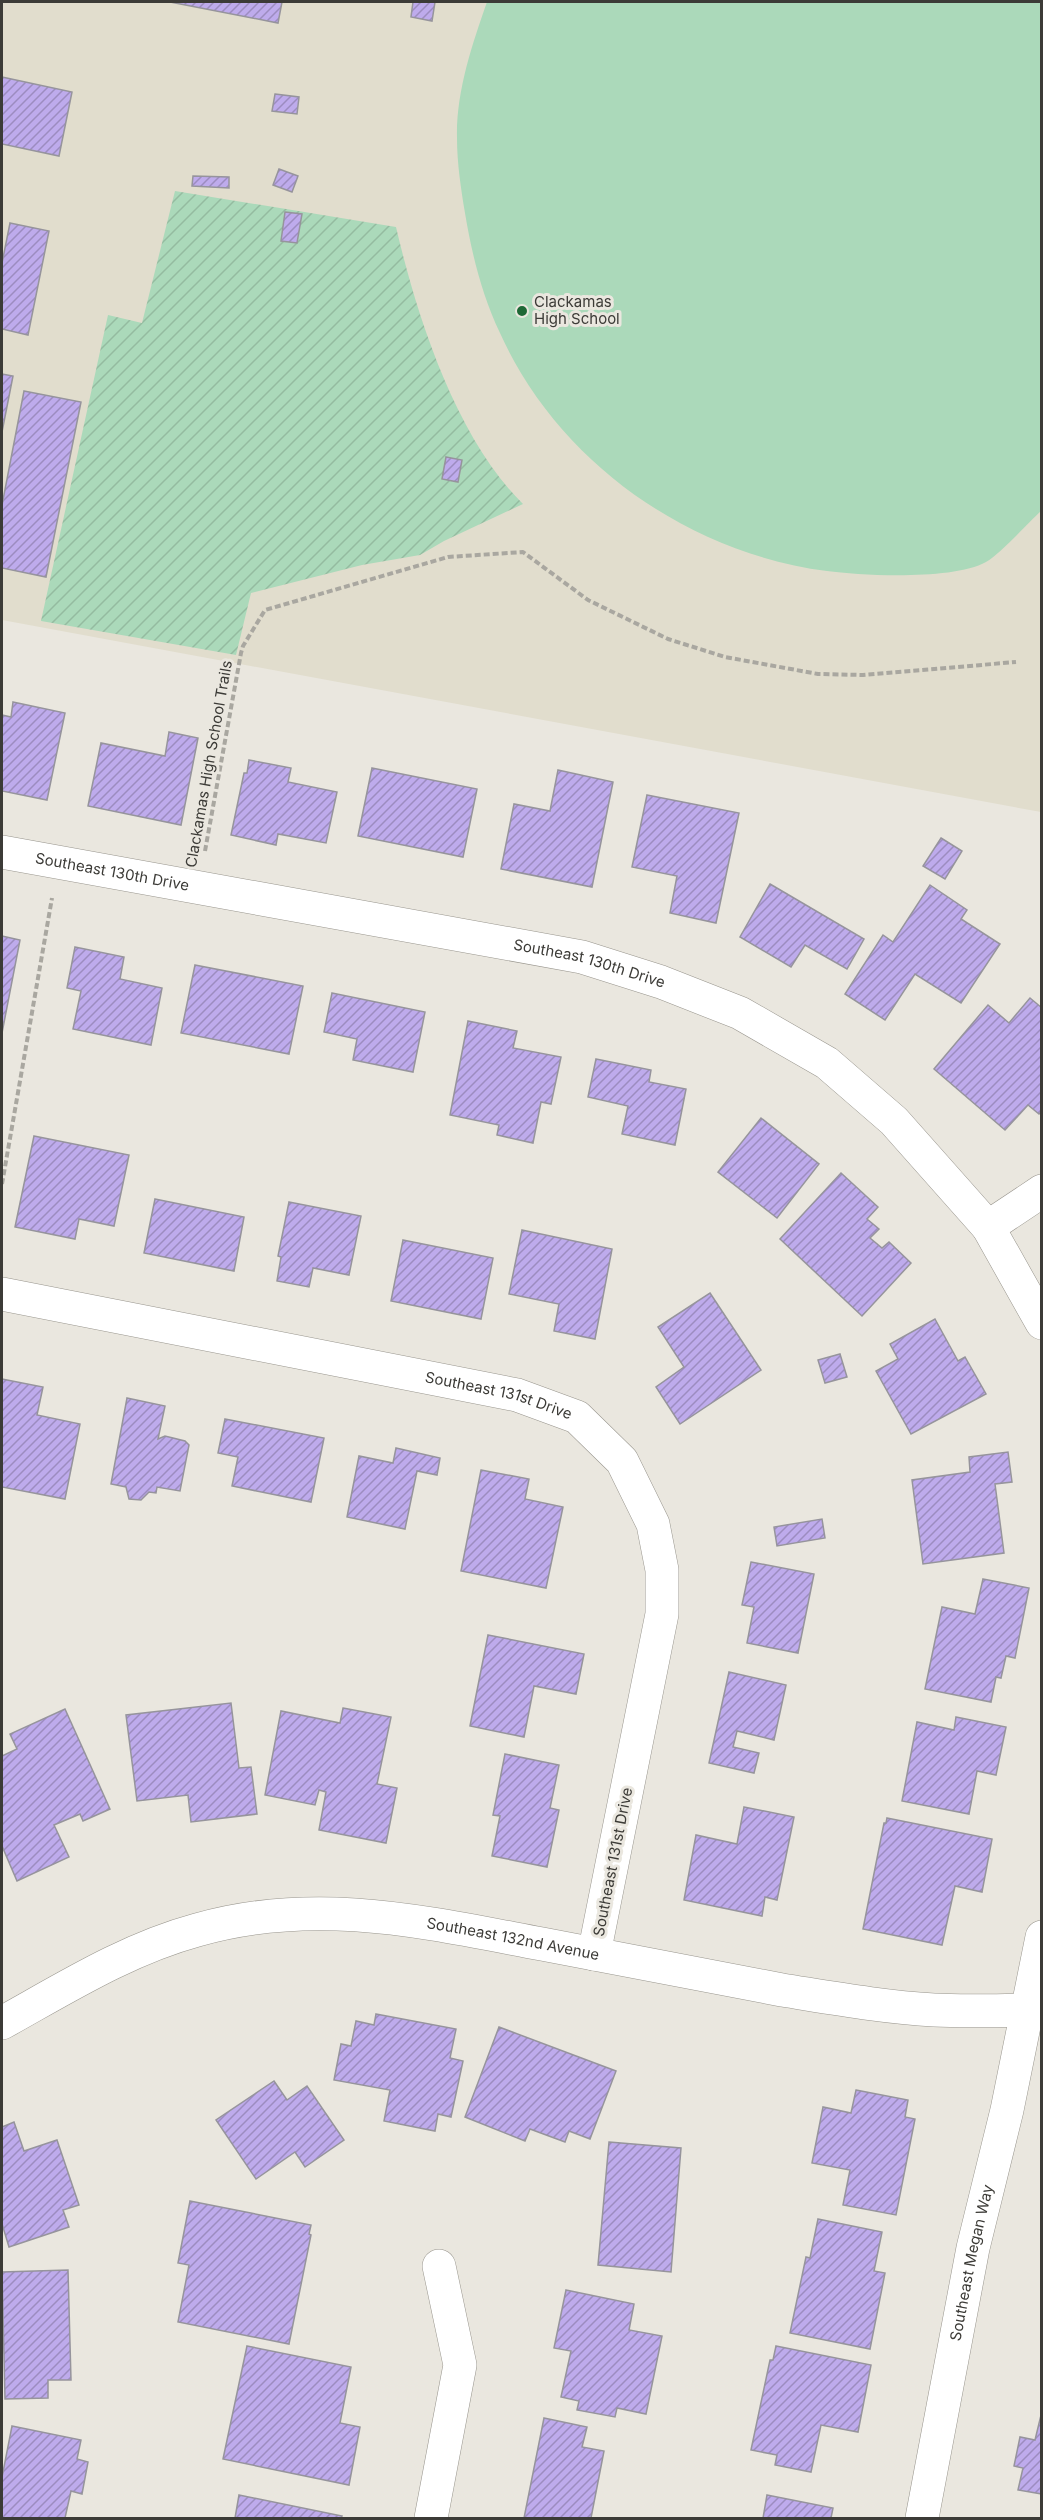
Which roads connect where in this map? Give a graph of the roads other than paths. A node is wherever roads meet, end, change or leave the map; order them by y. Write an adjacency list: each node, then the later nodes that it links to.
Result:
1 (2, 852): 3 (street, Southeast 130th Drive)
2 (1041, 1191): 3 (street)
3 (988, 1227): 5 (street, Southeast 130th Drive)
4 (2, 1294): 7 (street, Southeast 131st Drive)
5 (1041, 1323)
6 (1041, 1937): 8 (street)
7 (594, 1954): 8 (street, Southeast 132nd Avenue); 9 (street, Southeast 132nd Avenue)
8 (1034, 2010): 12 (street, Southeast Megan Way)
9 (2, 2023)
10 (439, 2266): 11 (street)
11 (431, 2518)
12 (922, 2518)

